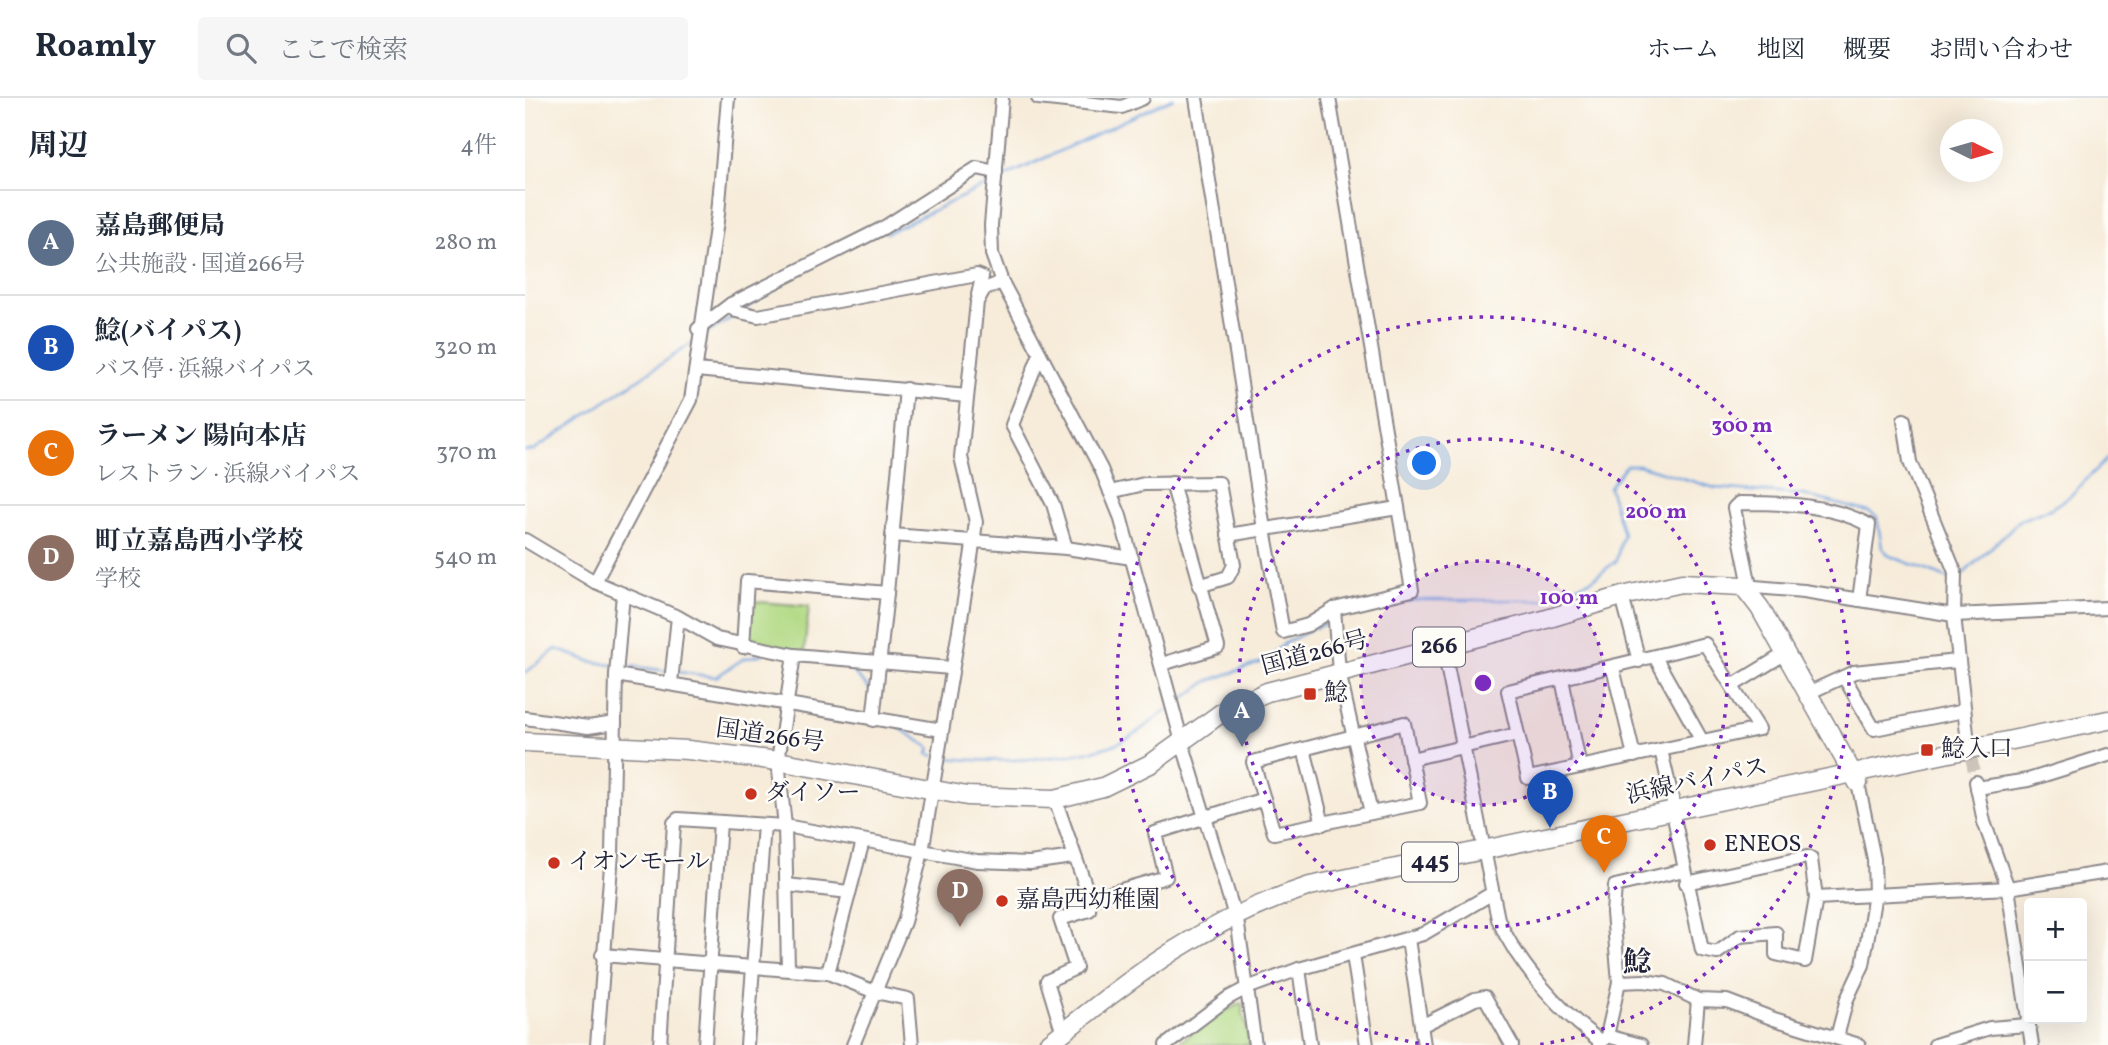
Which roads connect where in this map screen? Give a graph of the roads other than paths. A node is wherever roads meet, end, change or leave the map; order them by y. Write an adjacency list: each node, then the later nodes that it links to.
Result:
1 (728, 98): 11 (street)
2 (1002, 98): 7 (street)
3 (1038, 98): 4 (street)
4 (1143, 98)
5 (1196, 98): 20 (street)
6 (1329, 98): 19 (street)
7 (996, 172): 8 (street); 10 (street)
8 (1002, 282): 9 (street); 12 (street)
9 (978, 295): 10 (street); 15 (street)
10 (731, 304): 11 (street)
11 (696, 330): 13 (street)
12 (1040, 354): 18 (street); 25 (street)
13 (696, 370): 14 (street); 27 (street)
14 (906, 388): 15 (street); 21 (street)
15 (967, 396): 24 (street)
16 (1904, 420): 36 (street)
17 (1172, 483): 18 (street); 22 (street); 28 (street)
18 (1110, 492): 26 (street)
19 (1398, 508): 20 (street); 34 (street)
20 (1264, 529): 22 (street); 34 (street)
21 (892, 535): 24 (street); 30 (street)
22 (1228, 535): 28 (street)
23 (525, 540): 27 (street)
24 (974, 542): 25 (street); 47 (street)
25 (1066, 548): 26 (street)
26 (1132, 558): 46 (street)
27 (595, 582): 31 (street)
28 (1199, 586): 46 (street)
29 (1747, 586): 32 (highway, 国道266号 / 266); 33 (street); 33 (street); 40 (highway)
30 (887, 593): 39 (street); 45 (street)
31 (623, 594): 37 (street); 50 (street)
32 (1622, 596): 38 (highway, 国道266号 / 266); 43 (street)
33 (1859, 600): 36 (street)
34 (1334, 608): 49 (street)
35 (2108, 608): 36 (street)
36 (1954, 615): 44 (street)
37 (678, 617): 39 (street); 53 (street)
38 (1443, 646): 49 (highway, 国道266号 / 266); 73 (street)
39 (743, 647): 41 (street)
40 (1786, 653): 54 (street); 55 (highway)
41 (794, 654): 45 (street); 56 (street)
42 (1655, 657): 43 (street); 54 (street); 68 (street)
43 (1639, 661): 48 (street)
44 (1957, 661): 51 (street); 57 (street)
45 (878, 662): 47 (street); 59 (street)
46 (1162, 664): 70 (street)
47 (951, 668): 63 (street)
48 (1613, 668): 52 (street); 76 (street)
49 (1339, 672): 67 (street); 70 (highway, 国道266号 / 266)
50 (616, 675): 53 (street); 61 (street)
51 (1844, 677): 55 (street); 57 (street)
52 (1562, 679): 65 (street); 79 (street)
53 (671, 682): 56 (street)
54 (1732, 686): 68 (street)
55 (1808, 693): 80 (highway)
56 (787, 705): 59 (street); 78 (street)
57 (1964, 711): 66 (street)
58 (525, 718): 61 (street)
59 (873, 720): 63 (street)
60 (2108, 720): 62 (highway, 浜線バイパス)
61 (615, 723): 71 (street)
62 (2087, 729): 64 (highway, 浜線バイパス); 80 (highway, 浜線バイパス)
63 (942, 730): 81 (street)
64 (2108, 730)
65 (1518, 734): 73 (street); 79 (street)
66 (1967, 734)
67 (1353, 735): 72 (street); 77 (street); 84 (street)
68 (1702, 741): 74 (street)
69 (525, 742): 71 (highway, 国道266号 / 266)
70 (1182, 743): 82 (highway, 国道266号 / 266); 85 (street)
71 (614, 747): 78 (highway, 国道266号 / 266); 106 (street)
72 (1304, 749): 83 (street); 88 (street)
73 (1463, 749): 77 (street); 94 (street)
74 (1661, 750): 76 (street); 86 (street)
75 (2108, 755): 98 (street)
76 (1634, 756): 79 (street)
77 (1411, 759): 84 (street)
78 (778, 761): 81 (highway, 国道266号 / 266); 90 (street)
79 (1580, 767)
80 (1855, 779): 86 (highway, 浜線バイパス / 445); 101 (street)
81 (932, 790): 82 (highway, 国道266号 / 266); 92 (street)
82 (1055, 799): 93 (street)
83 (1264, 799): 85 (street); 88 (street)
84 (1371, 813): 88 (street)
85 (1205, 815): 103 (street); 104 (street)
86 (1675, 816): 94 (highway, 浜線バイパス / 445); 96 (street)
87 (720, 822): 89 (street); 108 (street); 109 (street)
88 (1323, 824)
89 (764, 825): 90 (street); 110 (street)
90 (785, 826): 91 (street); 97 (street)
91 (863, 841): 92 (street); 99 (street)
92 (922, 852): 93 (street); 116 (street)
93 (1073, 857): 103 (street)
94 (1485, 857): 100 (street); 104 (highway, 浜線バイパス / 445)
95 (2108, 872): 98 (street)
96 (1685, 876): 102 (street); 102 (street); 114 (street)
97 (787, 886): 99 (street); 111 (street)
98 (2008, 888): 101 (street); 119 (street)
99 (849, 892): 113 (street)
100 (1491, 894): 105 (street); 122 (street)
101 (1875, 894): 102 (street); 121 (street)
102 (1816, 898)
103 (1090, 900): 118 (street)
104 (1237, 920): 115 (street); 129 (highway, 浜線バイパス / 445); 130 (highway, 浜線バイパス / 445)
105 (1408, 939): 107 (street); 120 (street)
106 (602, 955): 108 (street); 123 (street)
107 (1353, 955): 112 (street); 134 (street)
108 (666, 960): 109 (street); 124 (street)
109 (710, 963): 110 (street); 125 (street)
110 (753, 966): 111 (street); 126 (street)
111 (788, 969): 113 (street)
112 (1299, 969): 115 (street); 133 (street)
113 (828, 973): 116 (street)
114 (1619, 982): 117 (street); 122 (street)
115 (1247, 988): 131 (street); 132 (street)
116 (875, 992): 127 (street); 128 (street)
117 (1697, 1000): 121 (street); 138 (street)
118 (1061, 1024)
119 (2027, 1025): 140 (street); 141 (street)
120 (1421, 1026): 135 (street); 136 (street)
121 (1837, 1037): 139 (street)
122 (1602, 1041): 137 (street)
123 (597, 1045)
124 (660, 1045)
125 (705, 1045)
126 (747, 1045)
127 (853, 1045)
128 (912, 1045)
129 (1047, 1045)
130 (1066, 1045)
131 (1166, 1045)
132 (1255, 1045)
133 (1310, 1045)
134 (1367, 1045)
135 (1424, 1045)
136 (1511, 1045)
137 (1641, 1045)
138 (1694, 1045)
139 (1859, 1045)
140 (1935, 1045)
141 (2032, 1045)

